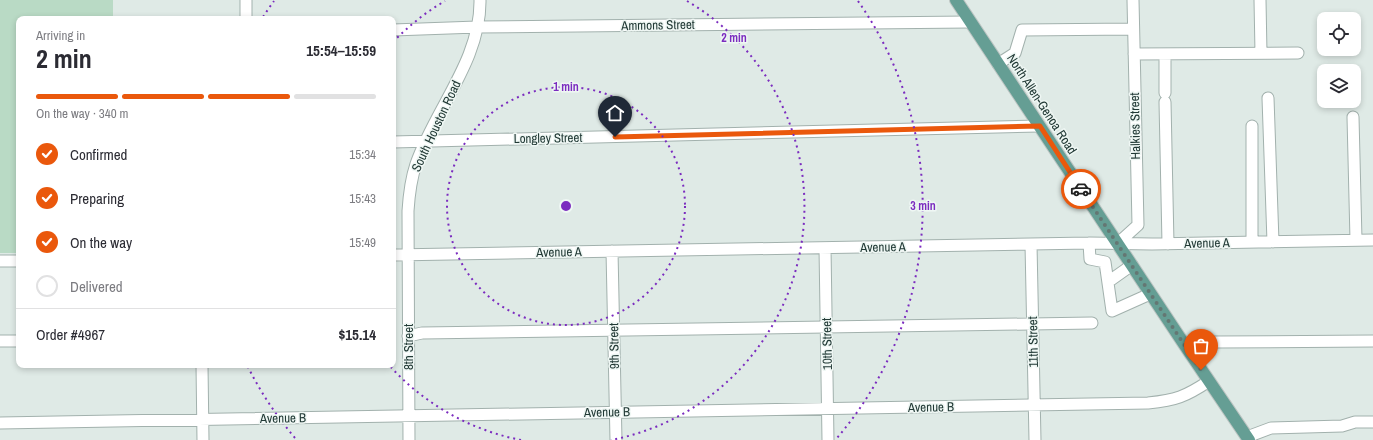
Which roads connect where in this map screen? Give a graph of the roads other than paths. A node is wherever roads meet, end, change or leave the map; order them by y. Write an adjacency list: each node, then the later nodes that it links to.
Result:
1 (246, 0): 6 (street)
2 (480, 0): 8 (street, South Houston Road)
3 (956, 0): 7 (main road, North Allen-Genoa Road)
4 (1133, 0): 9 (street, Halkies Street)
5 (1260, 0): 11 (street)
6 (246, 16)
7 (970, 22): 8 (street, Ammons Street); 15 (main road, North Allen-Genoa Road)
8 (478, 27): 10 (street, Ammons Street); 20 (street, South Houston Road)
9 (1133, 29): 13 (street, Halkies Street); 15 (street)
10 (396, 30)
11 (1261, 53): 12 (street); 14 (street)
12 (1298, 53)
13 (1134, 54): 14 (street); 28 (street, Halkies Street)
14 (1165, 54): 29 (street)
15 (998, 64): 18 (main road, North Allen-Genoa Road)
16 (1268, 98): 25 (street)
17 (1353, 117): 22 (street)
18 (1040, 126): 20 (street, Longley Street); 28 (main road, North Allen-Genoa Road)
19 (1252, 126): 24 (street)
20 (426, 141): 21 (street, Longley Street); 33 (street, South Houston Road)
21 (396, 142)
22 (1356, 240): 23 (street, Avenue A); 25 (street, Avenue A)
23 (1373, 240)
24 (1252, 242): 25 (street, Avenue A); 29 (street, Avenue A)
25 (1274, 242)
26 (1089, 243): 27 (street, Avenue A); 28 (street, Avenue A); 37 (street)
27 (1031, 244): 30 (street, Avenue A); 40 (street, 11th Street)
28 (1117, 244): 29 (street, Avenue A); 36 (main road, North Allen-Genoa Road)
29 (1168, 244)
30 (825, 248): 31 (street, Avenue A); 41 (street, 10th Street)
31 (612, 251): 33 (street, Avenue A); 42 (street, 9th Street)
32 (396, 255): 33 (street, Avenue A)
33 (408, 255): 43 (street, 8th Street)
34 (0, 261): 35 (street)
35 (16, 261)
36 (1132, 265): 37 (street); 38 (main road, North Allen-Genoa Road)
37 (1108, 282): 38 (street)
38 (1150, 294): 47 (main road, North Allen-Genoa Road)
39 (1092, 323): 40 (street)
40 (1033, 324): 41 (street); 50 (street, 11th Street)
41 (826, 327): 42 (street); 51 (street, 10th Street)
42 (614, 330): 43 (street); 52 (street, 9th Street)
43 (408, 336): 53 (street, 8th Street)
44 (0, 341): 45 (street)
45 (16, 341)
46 (1373, 341): 47 (street)
47 (1186, 347): 49 (main road, North Allen-Genoa Road)
48 (202, 368): 54 (street)
49 (1209, 381): 50 (street, Avenue B); 57 (main road, North Allen-Genoa Road)
50 (1034, 405): 51 (street, Avenue B); 62 (street, 11th Street)
51 (827, 408): 52 (street, Avenue B); 61 (street, 10th Street)
52 (615, 412): 53 (street, Avenue B); 60 (street, 9th Street)
53 (408, 416): 54 (street, Avenue B); 59 (street, 8th Street)
54 (202, 419): 56 (street, Avenue B); 58 (street)
55 (1373, 422): 57 (street)
56 (0, 423)
57 (1248, 439)
58 (203, 440)
59 (409, 440)
60 (616, 440)
61 (828, 440)
62 (1035, 440)

